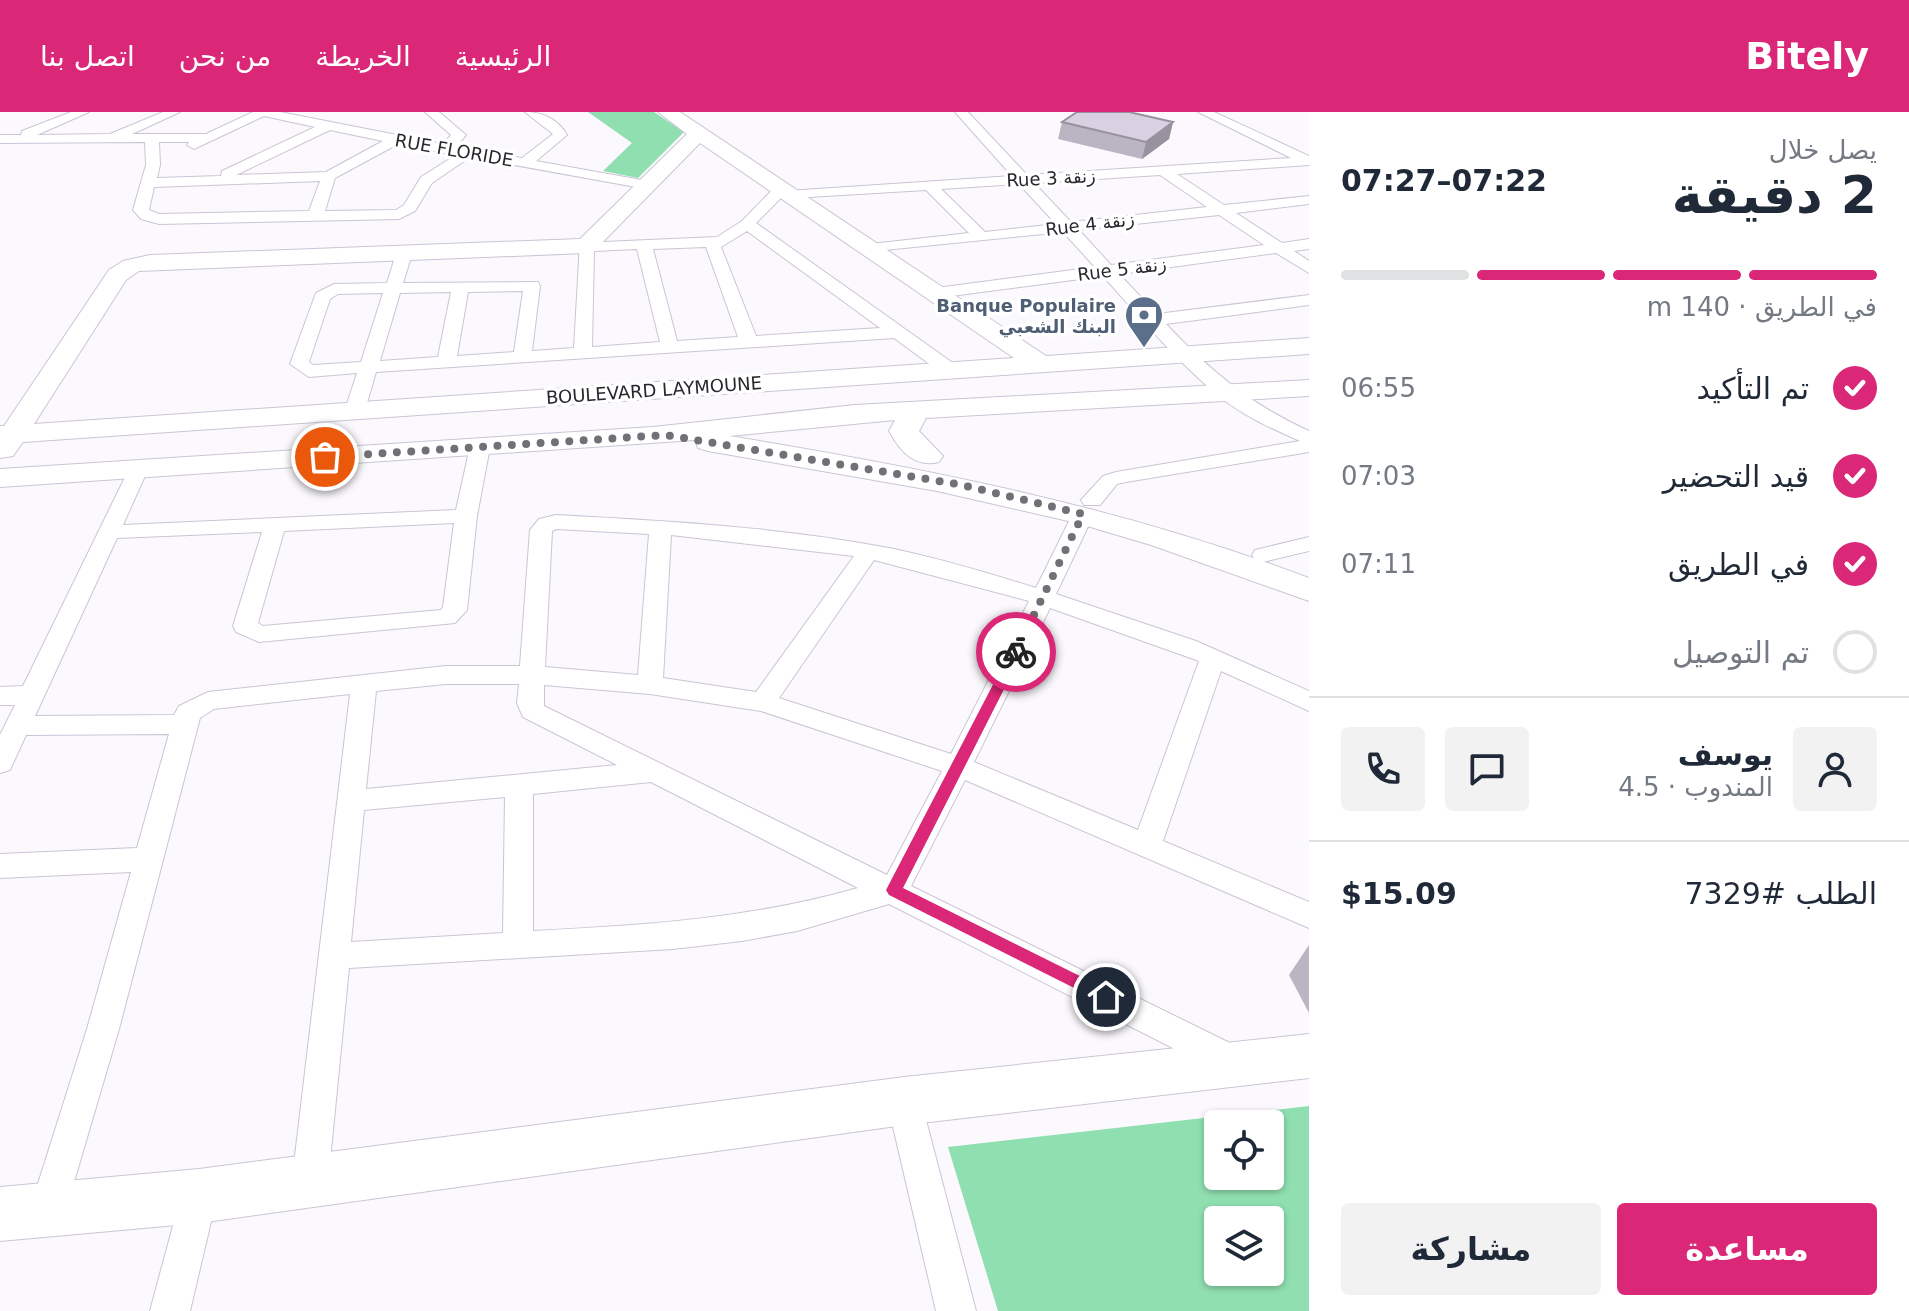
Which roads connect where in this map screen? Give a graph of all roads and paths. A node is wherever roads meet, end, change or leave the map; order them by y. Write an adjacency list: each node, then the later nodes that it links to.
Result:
1 (83, 112): 12 (street)
2 (174, 112): 13 (street)
3 (262, 112): 9 (street, RUE FLORIDE); 11 (street)
4 (431, 112): 16 (street)
5 (531, 112): 20 (street)
6 (667, 112): 10 (street)
7 (961, 112): 24 (street)
8 (1204, 112): 19 (street)
9 (328, 126): 14 (street, RUE FLORIDE); 23 (street)
10 (699, 133): 26 (street); 28 (street)
11 (208, 138): 15 (street); 17 (street)
12 (6, 139): 13 (street)
13 (105, 140): 15 (street)
14 (396, 140): 16 (street, RUE FLORIDE); 22 (street)
15 (152, 141): 25 (street)
16 (446, 149): 18 (street, RUE FLORIDE)
17 (181, 152)
18 (468, 153): 20 (street, RUE FLORIDE); 31 (street)
19 (1309, 161): 21 (street, Rue 3 زنقة)
20 (525, 163): 26 (street, RUE FLORIDE)
21 (1165, 172): 24 (street, Rue 3 زنقة); 30 (street)
22 (329, 176): 23 (street); 31 (street)
23 (217, 180): 25 (street)
24 (1023, 180): 27 (street, Rue 3 زنقة); 33 (street)
25 (149, 183): 31 (street)
26 (647, 185): 38 (street)
27 (929, 185): 28 (street, Rue 3 زنقة); 34 (street)
28 (787, 191): 32 (street); 40 (street)
29 (1309, 200): 30 (street, Rue 4 زنقة)
30 (1223, 210): 33 (street, Rue 4 زنقة); 39 (street)
31 (315, 217)
32 (747, 224): 35 (street); 49 (street)
33 (1066, 227): 34 (street, Rue 4 زنقة); 43 (street)
34 (982, 237): 40 (street, Rue 4 زنقة)
35 (712, 243): 37 (street); 50 (street)
36 (1309, 244): 39 (street, Rue 5 زنقة)
37 (644, 245): 38 (street); 52 (street)
38 (586, 246): 41 (street); 53 (street)
39 (1279, 248): 42 (street); 43 (street, Rue 5 زنقة)
40 (871, 249): 46 (street)
41 (404, 254): 45 (street); 69 (street)
42 (1309, 268)
43 (1107, 270): 46 (street, Rue 5 زنقة); 48 (street)
44 (461, 286): 45 (street); 55 (street); 56 (street)
45 (393, 288): 58 (street); 58 (street)
46 (936, 293): 57 (street)
47 (1309, 300): 48 (street)
48 (1154, 320): 54 (street)
49 (900, 332): 50 (street); 59 (street)
50 (749, 342): 52 (street)
51 (1309, 346): 54 (street, BOULEVARD LAYMOUNE)
52 (670, 347): 53 (street)
53 (583, 352): 55 (street)
54 (1184, 354): 57 (street, BOULEVARD LAYMOUNE); 63 (street)
55 (522, 356): 56 (street)
56 (447, 360): 58 (street)
57 (1039, 363): 59 (street, BOULEVARD LAYMOUNE)
58 (368, 365): 64 (street)
59 (950, 370): 61 (street, BOULEVARD LAYMOUNE)
60 (1309, 388): 63 (street, BOULEVARD LAYMOUNE)
61 (633, 392): 62 (street, BOULEVARD LAYMOUNE); 66 (street)
62 (600, 394): 64 (street, BOULEVARD LAYMOUNE); 67 (street)
63 (1228, 394): 65 (street, BOULEVARD LAYMOUNE); 68 (street)
64 (355, 410): 69 (street, BOULEVARD LAYMOUNE)
65 (916, 412): 66 (street, BOULEVARD LAYMOUNE); 72 (street)
66 (770, 422): 67 (street); 72 (street)
67 (666, 435): 71 (street); 75 (street)
68 (1309, 438)
69 (4, 441)
70 (1309, 446): 75 (street)
71 (480, 447): 73 (street); 76 (street)
72 (928, 456): 75 (street)
73 (138, 469): 74 (street); 79 (street)
74 (0, 478)
75 (1087, 507): 82 (street); 84 (street); 85 (street)
76 (466, 516): 77 (street); 77 (street)
77 (275, 525): 79 (street)
78 (660, 527): 81 (street); 87 (street); 89 (street)
79 (110, 532): 90 (street)
80 (1309, 544): 82 (street)
81 (868, 552): 85 (street); 93 (street)
82 (1263, 555): 83 (street)
83 (1309, 572)
84 (1309, 590)
85 (1042, 596): 86 (street); 97 (street)
86 (1212, 659): 92 (street); 101 (street)
87 (532, 675): 88 (street); 89 (street); 98 (street)
88 (364, 682): 94 (street); 100 (street)
89 (650, 685): 93 (street)
90 (33, 695): 91 (street); 95 (street)
91 (0, 696)
92 (1308, 699)
93 (763, 702): 97 (street)
94 (185, 724): 95 (street); 102 (street)
95 (19, 726): 96 (street)
96 (0, 763)
97 (960, 767): 101 (street); 104 (street)
98 (654, 772): 99 (street); 104 (street)
99 (519, 785): 100 (street); 106 (street)
100 (350, 801): 107 (street)
101 (1147, 846): 105 (street)
102 (149, 859): 103 (street); 113 (street)
103 (0, 866)
104 (894, 890): 106 (street); 109 (street)
105 (1309, 915)
106 (518, 944): 107 (street)
107 (334, 956): 111 (street)
108 (1309, 1056): 109 (street)
109 (1239, 1064): 110 (street)
110 (904, 1101): 111 (street); 115 (street)
111 (310, 1181): 112 (street)
112 (199, 1196): 113 (street); 114 (street)
113 (24, 1211)
114 (170, 1311)
115 (956, 1311)

